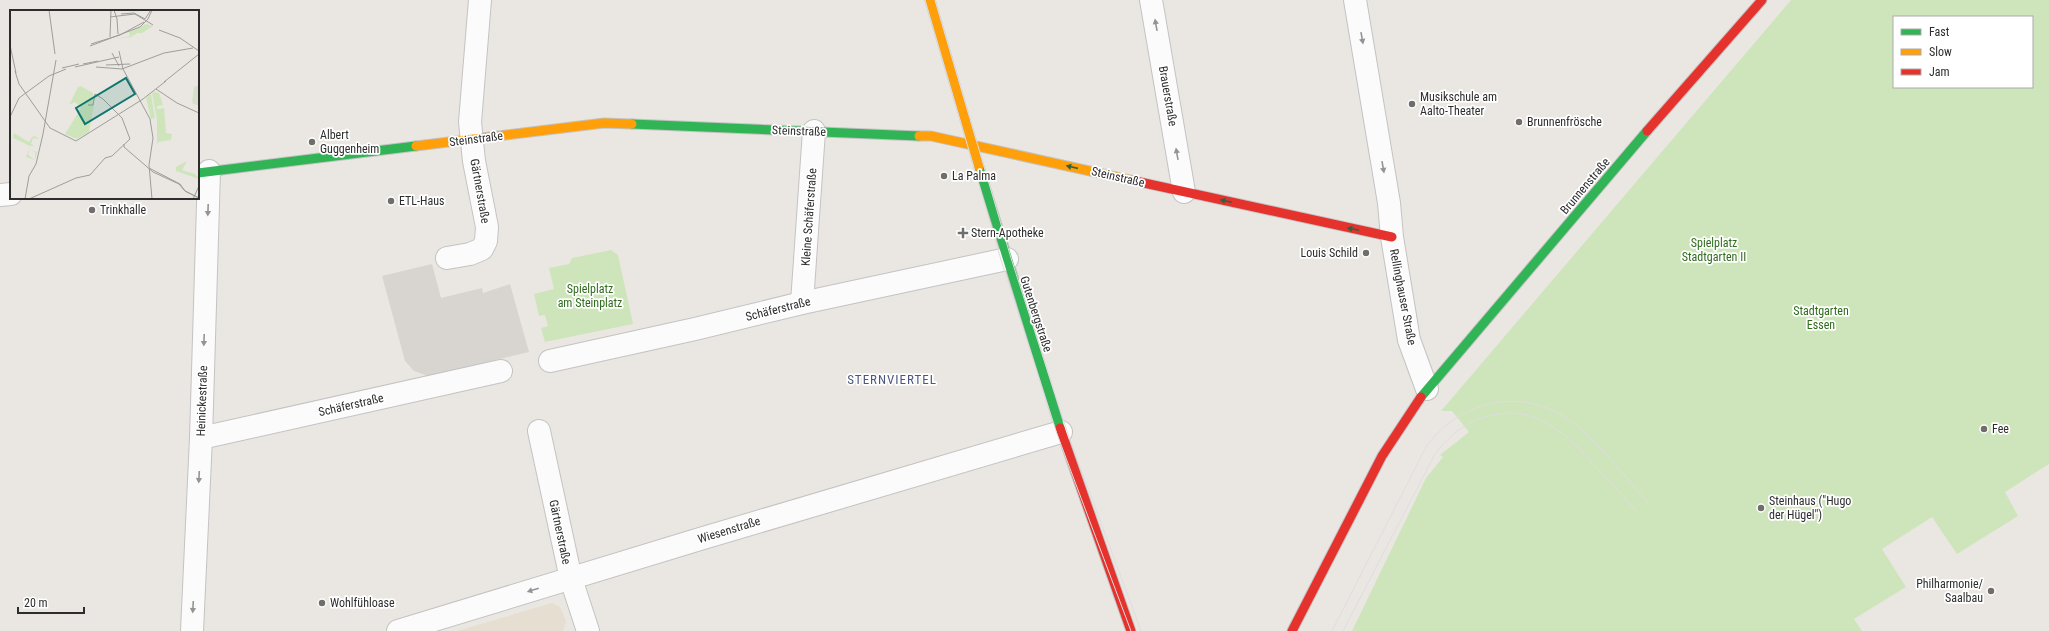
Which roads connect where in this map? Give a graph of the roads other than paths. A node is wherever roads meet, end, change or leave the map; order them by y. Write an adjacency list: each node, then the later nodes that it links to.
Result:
1 (480, 0): 7 (street, Gärtnerstraße)
2 (930, 0): 8 (street, Gutenbergstraße)
3 (1151, 0): 10 (street, Brauerstraße, one-way to 3)
4 (1355, 0): 13 (street, Rellinghauser Straße, one-way to 13)
5 (1762, 0): 19 (street, Brunnenstraße)
6 (814, 132): 7 (street, Steinstraße); 8 (street, Steinstraße); 16 (street, Kleine Schäferstraße)
7 (472, 140): 9 (street, Steinstraße); 14 (street, Gärtnerstraße)
8 (972, 144): 10 (street, Steinstraße, one-way to 8); 15 (street, Gutenbergstraße)
9 (204, 172): 22 (street, Heinickestraße, one-way to 22)
10 (1184, 192): 13 (street, Steinstraße, one-way to 10)
11 (10, 194): 12 (street)
12 (0, 195)
13 (1392, 238): 19 (street, Rellinghauser Straße)
14 (447, 258)
15 (1007, 259): 16 (street, Schäferstraße); 21 (street, Gutenbergstraße)
16 (802, 303): 17 (street, Schäferstraße)
17 (550, 361)
18 (501, 371): 22 (street, Schäferstraße)
19 (1427, 389): 28 (street)
20 (539, 431): 23 (street, Gärtnerstraße)
21 (1062, 432): 23 (street, Wiesenstraße); 27 (street, Gutenbergstraße)
22 (201, 438): 24 (street, Heinickestraße, one-way to 24)
23 (571, 579): 25 (street, Wiesenstraße, one-way to 25); 26 (street, Gärtnerstraße)
24 (192, 631)
25 (398, 631)
26 (588, 631)
27 (1131, 631)
28 (1292, 631)

